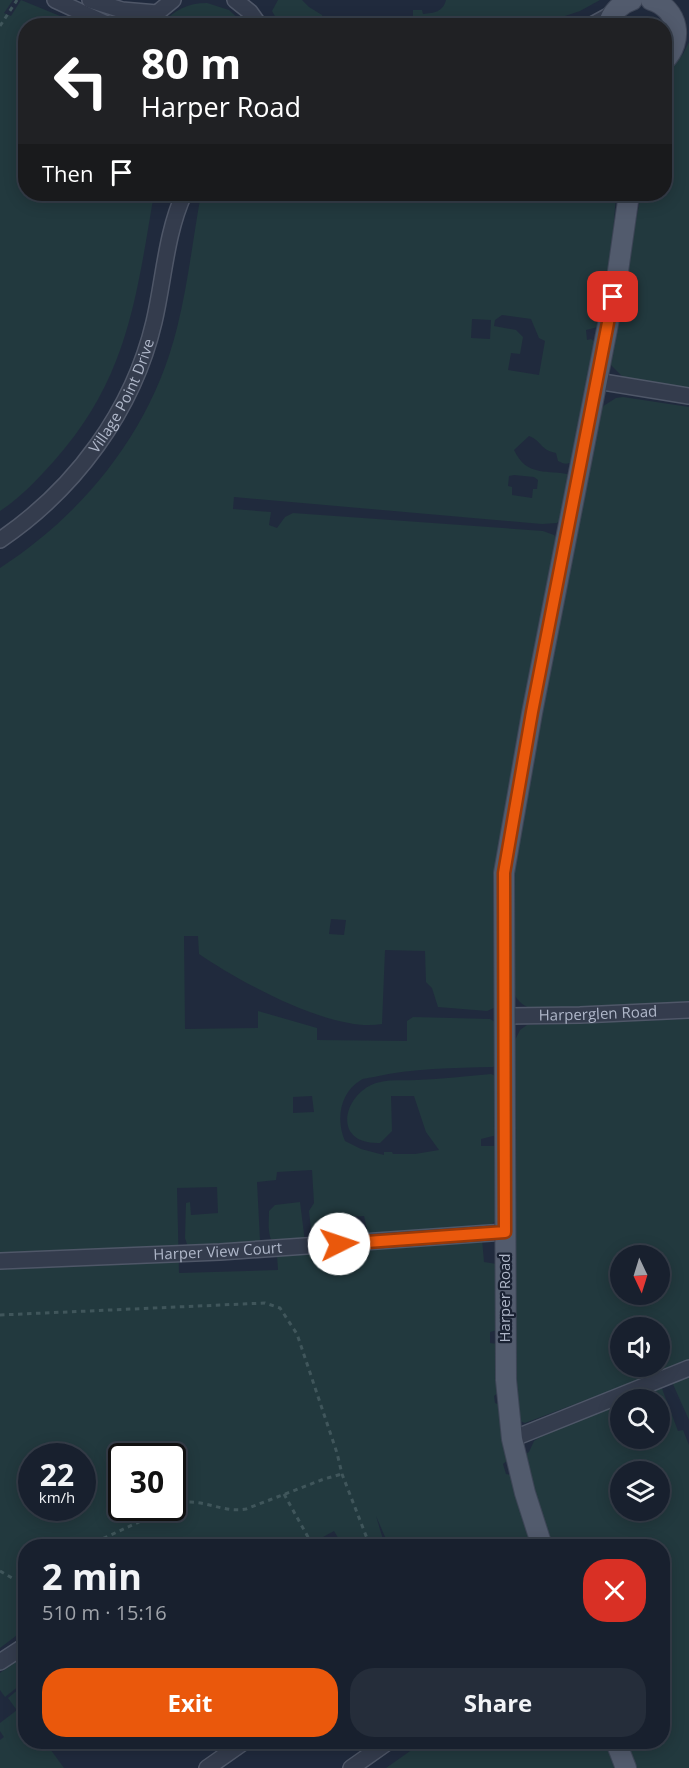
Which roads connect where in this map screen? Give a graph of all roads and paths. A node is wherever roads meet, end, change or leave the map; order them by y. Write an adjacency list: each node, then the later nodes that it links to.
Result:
1 (17, 0): 13 (path)
2 (55, 0): 8 (street)
3 (90, 0): 9 (street)
4 (173, 0): 10 (street)
5 (632, 0): 12 (main road)
6 (237, 1): 11 (street)
7 (656, 1): 15 (main road)
8 (94, 18)
9 (150, 18)
10 (155, 18)
11 (254, 18)
12 (611, 18)
13 (0, 26)
14 (689, 29): 16 (main road)
15 (672, 41)
16 (672, 52)
17 (174, 201): 20 (street, Village Point Drive)
18 (181, 201): 20 (street, Village Point Drive)
19 (628, 201): 21 (main road, Harper Road)
20 (175, 214): 23 (street, Village Point Drive)
21 (597, 381): 22 (street); 25 (main road, Harper Road)
22 (689, 396)
23 (0, 540)
24 (689, 1010): 25 (street, Harperglen Road)
25 (506, 1016): 26 (main road, Harper Road)
26 (505, 1232): 27 (street, Harper View Court); 30 (main road, Harper Road)
27 (0, 1261)
28 (0, 1315): 31 (path)
29 (689, 1368): 30 (street)
30 (513, 1439): 38 (main road, Harper Road)
31 (342, 1474): 32 (path); 37 (path)
32 (284, 1494): 33 (path); 36 (path)
33 (186, 1501)
34 (141, 1521): 35 (path)
35 (102, 1539)
36 (309, 1539)
37 (367, 1539)
38 (540, 1539)
39 (0, 1571): 40 (path)
40 (18, 1577)
41 (18, 1650): 42 (street)
42 (0, 1662)
43 (234, 1749): 46 (street)
44 (378, 1749): 47 (street)
45 (619, 1749): 48 (main road)
46 (207, 1768)
47 (351, 1768)
48 (626, 1768)

